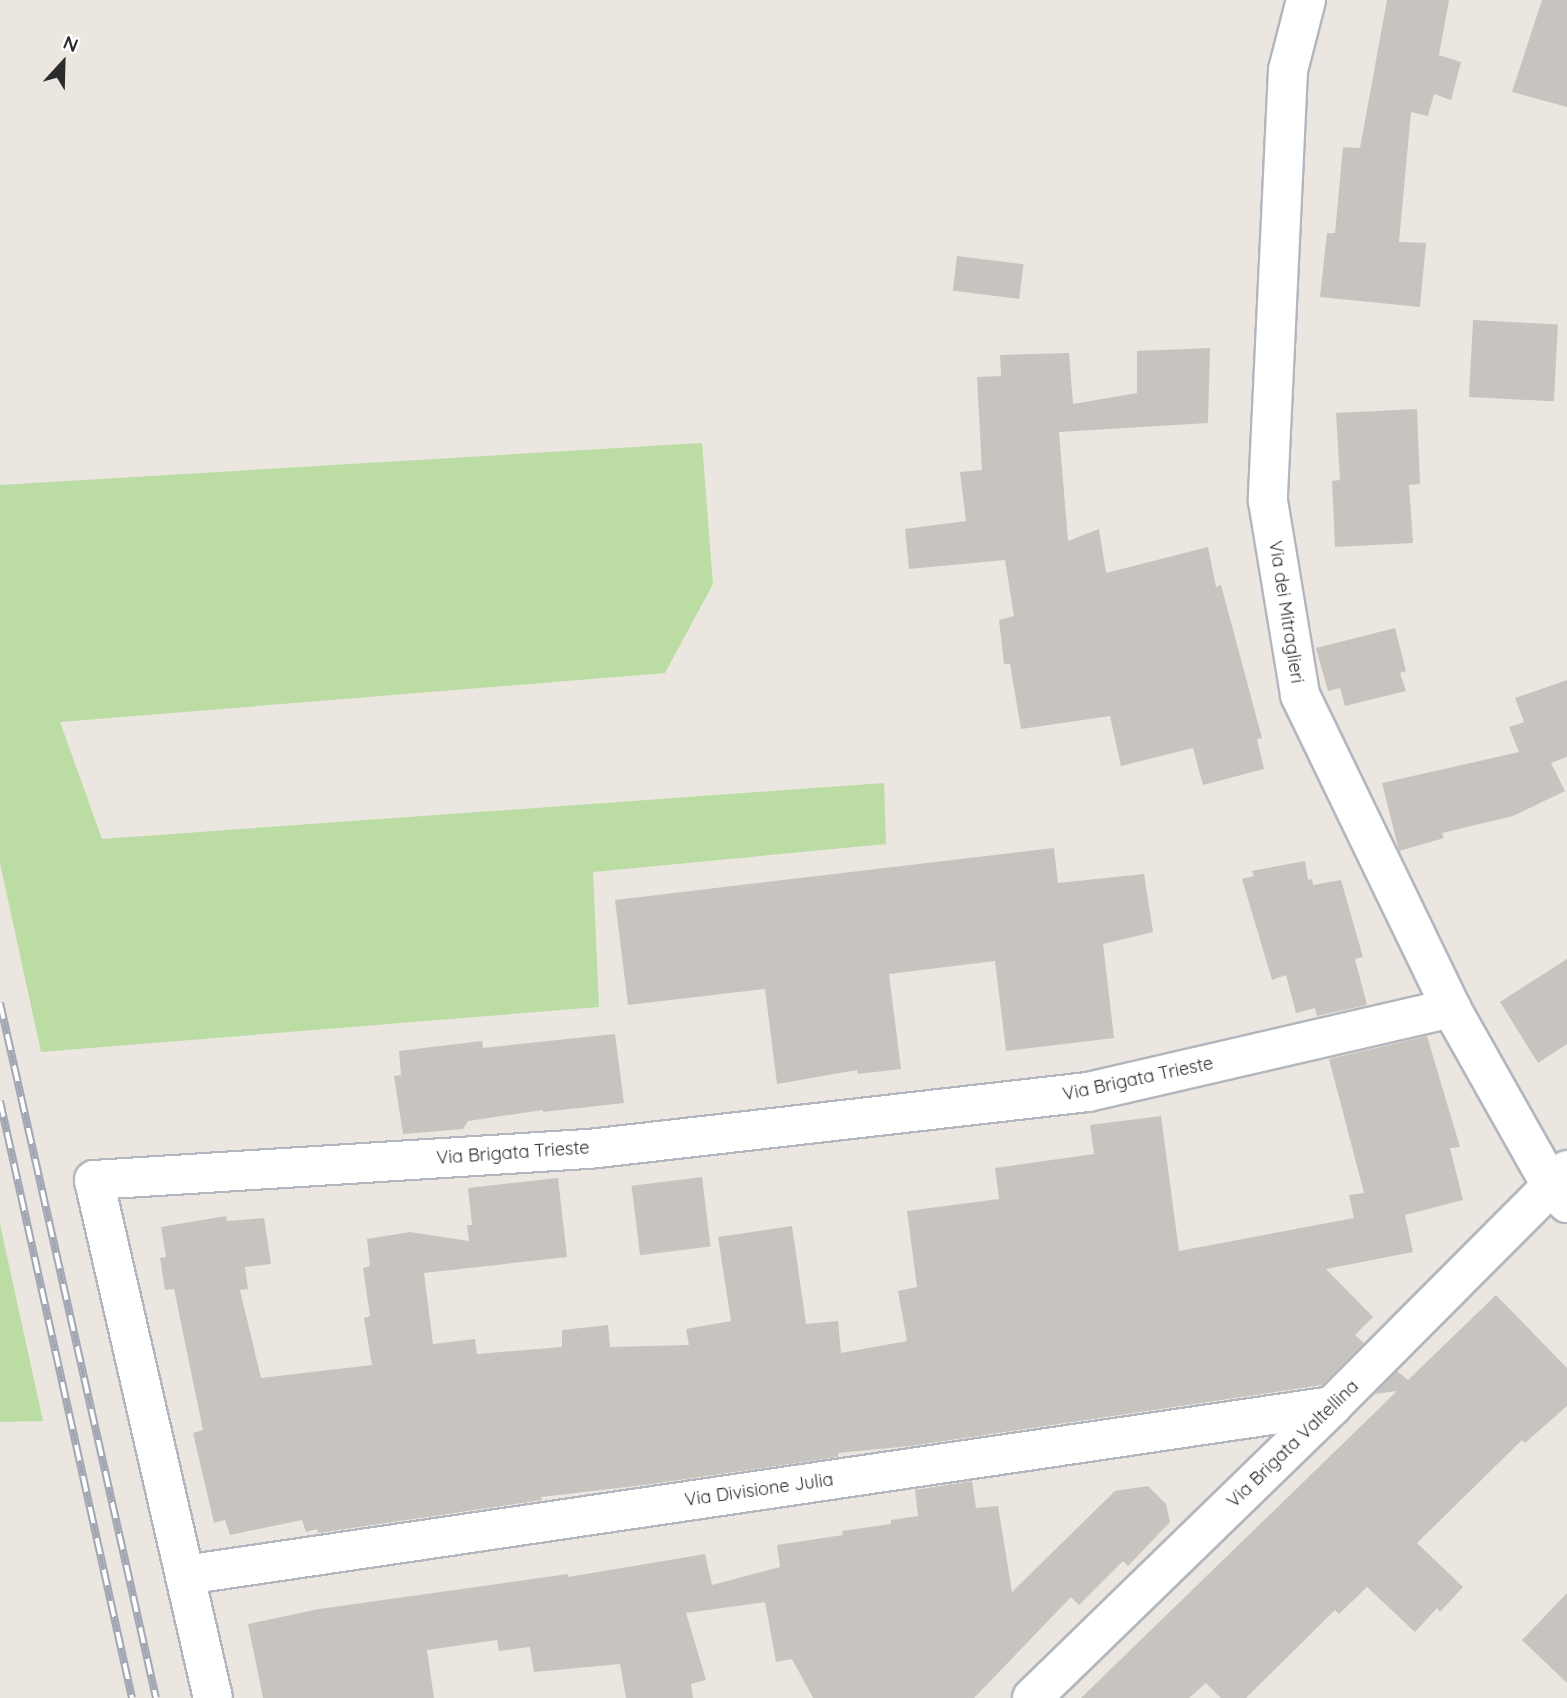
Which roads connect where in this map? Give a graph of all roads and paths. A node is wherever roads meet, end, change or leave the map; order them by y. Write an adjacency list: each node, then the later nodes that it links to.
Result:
1 (1306, 0): 2 (street, Via dei Mitraglieri)
2 (1451, 1008): 3 (street, Via dei Mitraglieri); 5 (street, Via Brigata Trieste)
3 (1562, 1187): 4 (street, Via Brigata Valtellina)
4 (1332, 1406): 5 (street, Via Divisione Julia); 7 (street, Via Brigata Valtellina)
5 (185, 1575): 6 (street, Via Brigata Trieste)
6 (213, 1698)
7 (1032, 1698)

